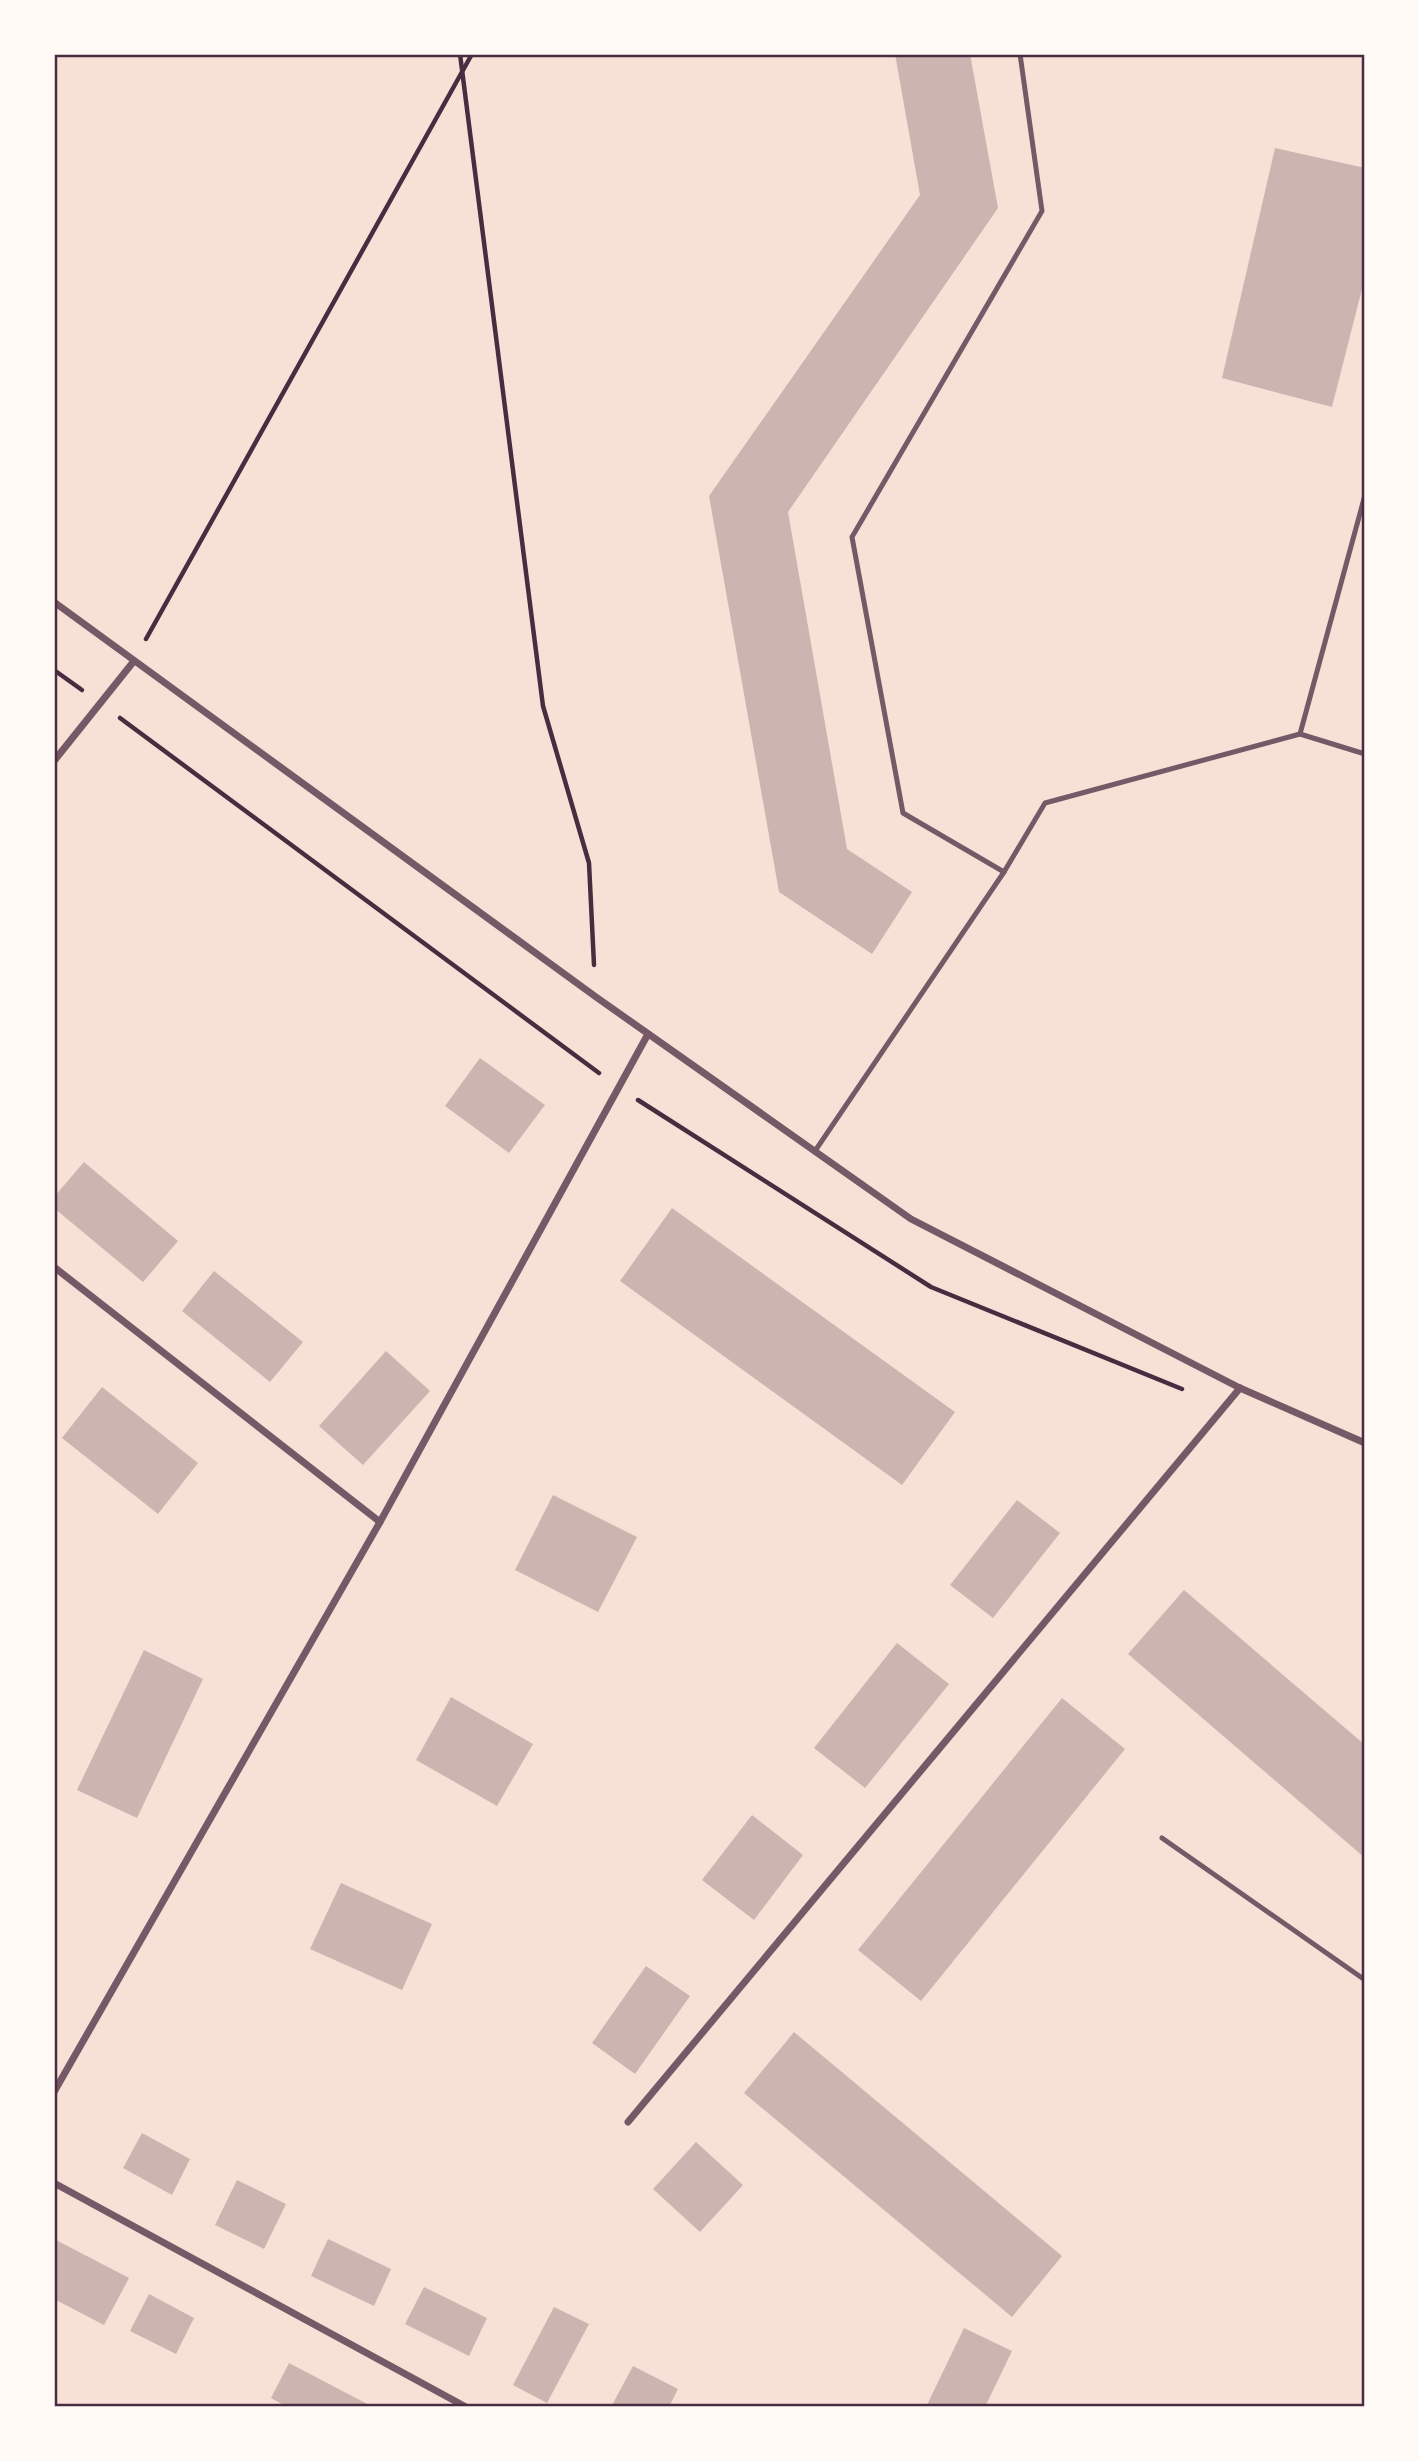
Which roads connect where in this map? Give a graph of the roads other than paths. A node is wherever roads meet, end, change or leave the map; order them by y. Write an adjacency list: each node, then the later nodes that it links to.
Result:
1 (1020, 54): 8 (lane)
2 (1365, 495): 5 (lane)
3 (54, 602): 4 (street)
4 (134, 661): 7 (street); 9 (street)
5 (1300, 734): 6 (lane); 8 (lane)
6 (1365, 754)
7 (54, 761)
8 (1004, 872): 10 (lane)
9 (648, 1034): 10 (street); 14 (street)
10 (815, 1151): 12 (street)
11 (54, 1268): 14 (street)
12 (1240, 1388): 13 (street); 18 (street)
13 (1365, 1443)
14 (380, 1522): 17 (street)
15 (1163, 1838): 16 (lane)
16 (1365, 1980)
17 (54, 2092)
18 (628, 2122)
19 (54, 2183): 20 (street)
20 (466, 2407)

